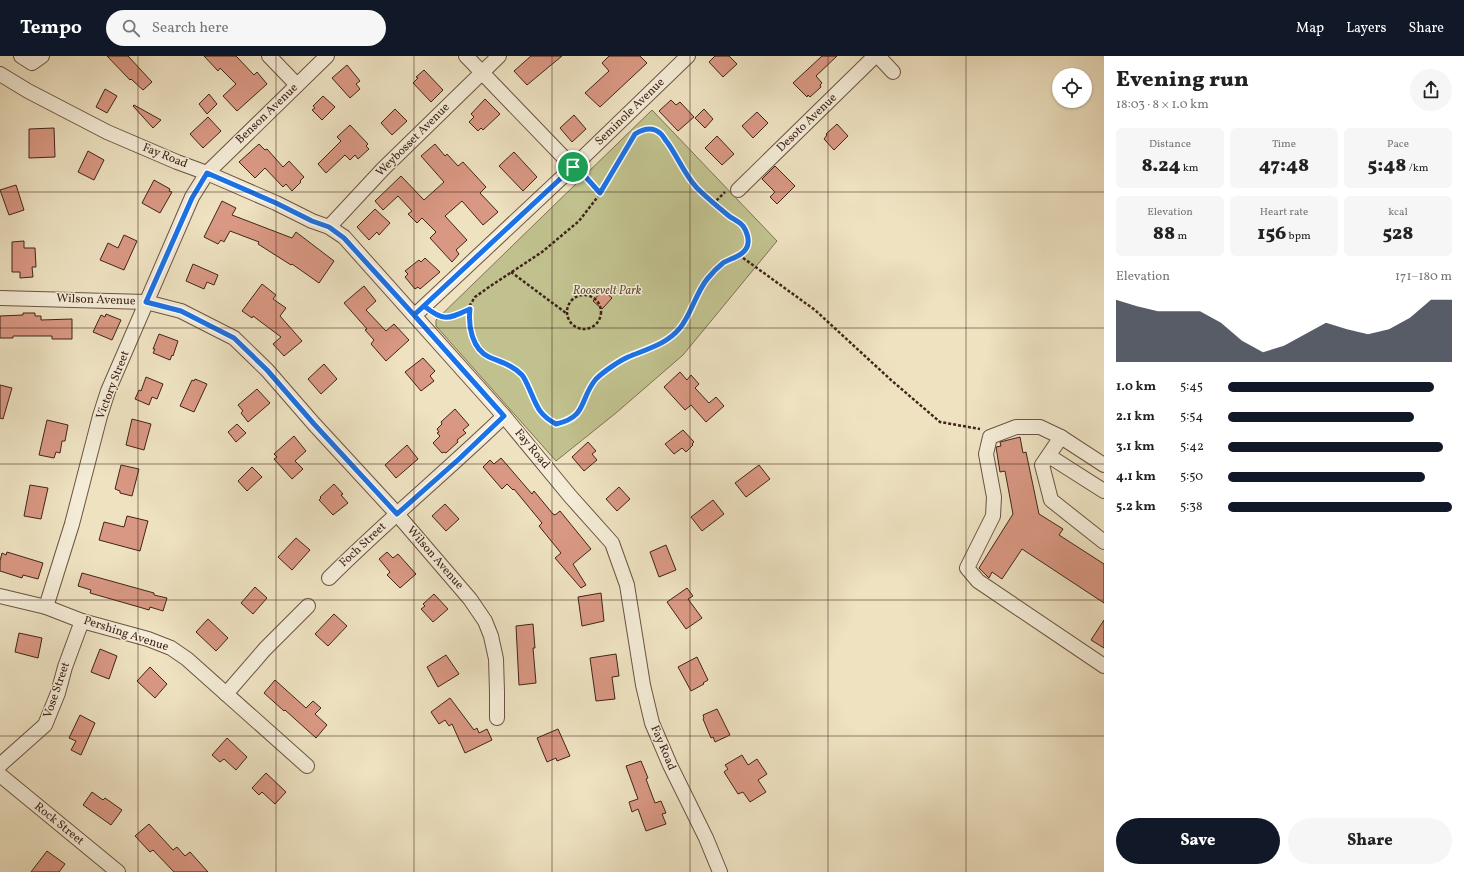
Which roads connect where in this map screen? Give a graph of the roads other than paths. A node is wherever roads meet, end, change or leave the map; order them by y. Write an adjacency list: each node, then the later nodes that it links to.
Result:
1 (21, 56): 2 (street)
2 (42, 56)
3 (269, 56): 12 (street)
4 (327, 56): 12 (street, Benson Avenue)
5 (466, 56): 9 (street)
6 (499, 56): 9 (street, Weybosset Avenue)
7 (688, 56): 13 (street, Seminole Avenue)
8 (877, 56): 10 (street); 15 (street, Desoto Avenue)
9 (482, 72): 13 (street); 16 (street, Weybosset Avenue)
10 (893, 72)
11 (0, 74): 14 (street, Fay Road)
12 (297, 85): 14 (street, Benson Avenue)
13 (574, 166): 19 (street, Seminole Avenue)
14 (207, 173): 16 (street, Fay Road); 18 (street, Victory Street)
15 (738, 190)
16 (329, 227): 19 (street, Fay Road)
17 (0, 298): 18 (street, Wilson Avenue)
18 (146, 302): 25 (street, Wilson Avenue); 30 (street, Victory Street)
19 (419, 311): 20 (street, Fay Road)
20 (504, 416): 25 (street, Foch Street); 39 (street, Fay Road)
21 (1061, 437): 22 (street); 23 (street); 32 (street)
22 (1049, 456): 24 (street); 26 (street)
23 (1104, 465)
24 (1104, 491)
25 (397, 514): 27 (street, Foch Street); 34 (street, Wilson Avenue)
26 (1104, 542)
27 (329, 578)
28 (0, 596): 30 (street, Pershing Avenue)
29 (308, 606): 33 (street)
30 (46, 607): 31 (street, Pershing Avenue)
31 (82, 620): 33 (street, Pershing Avenue); 35 (street, Vose Street)
32 (1104, 666)
33 (226, 694): 36 (street, Pershing Avenue)
34 (497, 718)
35 (0, 766)
36 (307, 766)
37 (0, 775): 38 (street, Rock Street)
38 (118, 872)
39 (720, 872)

